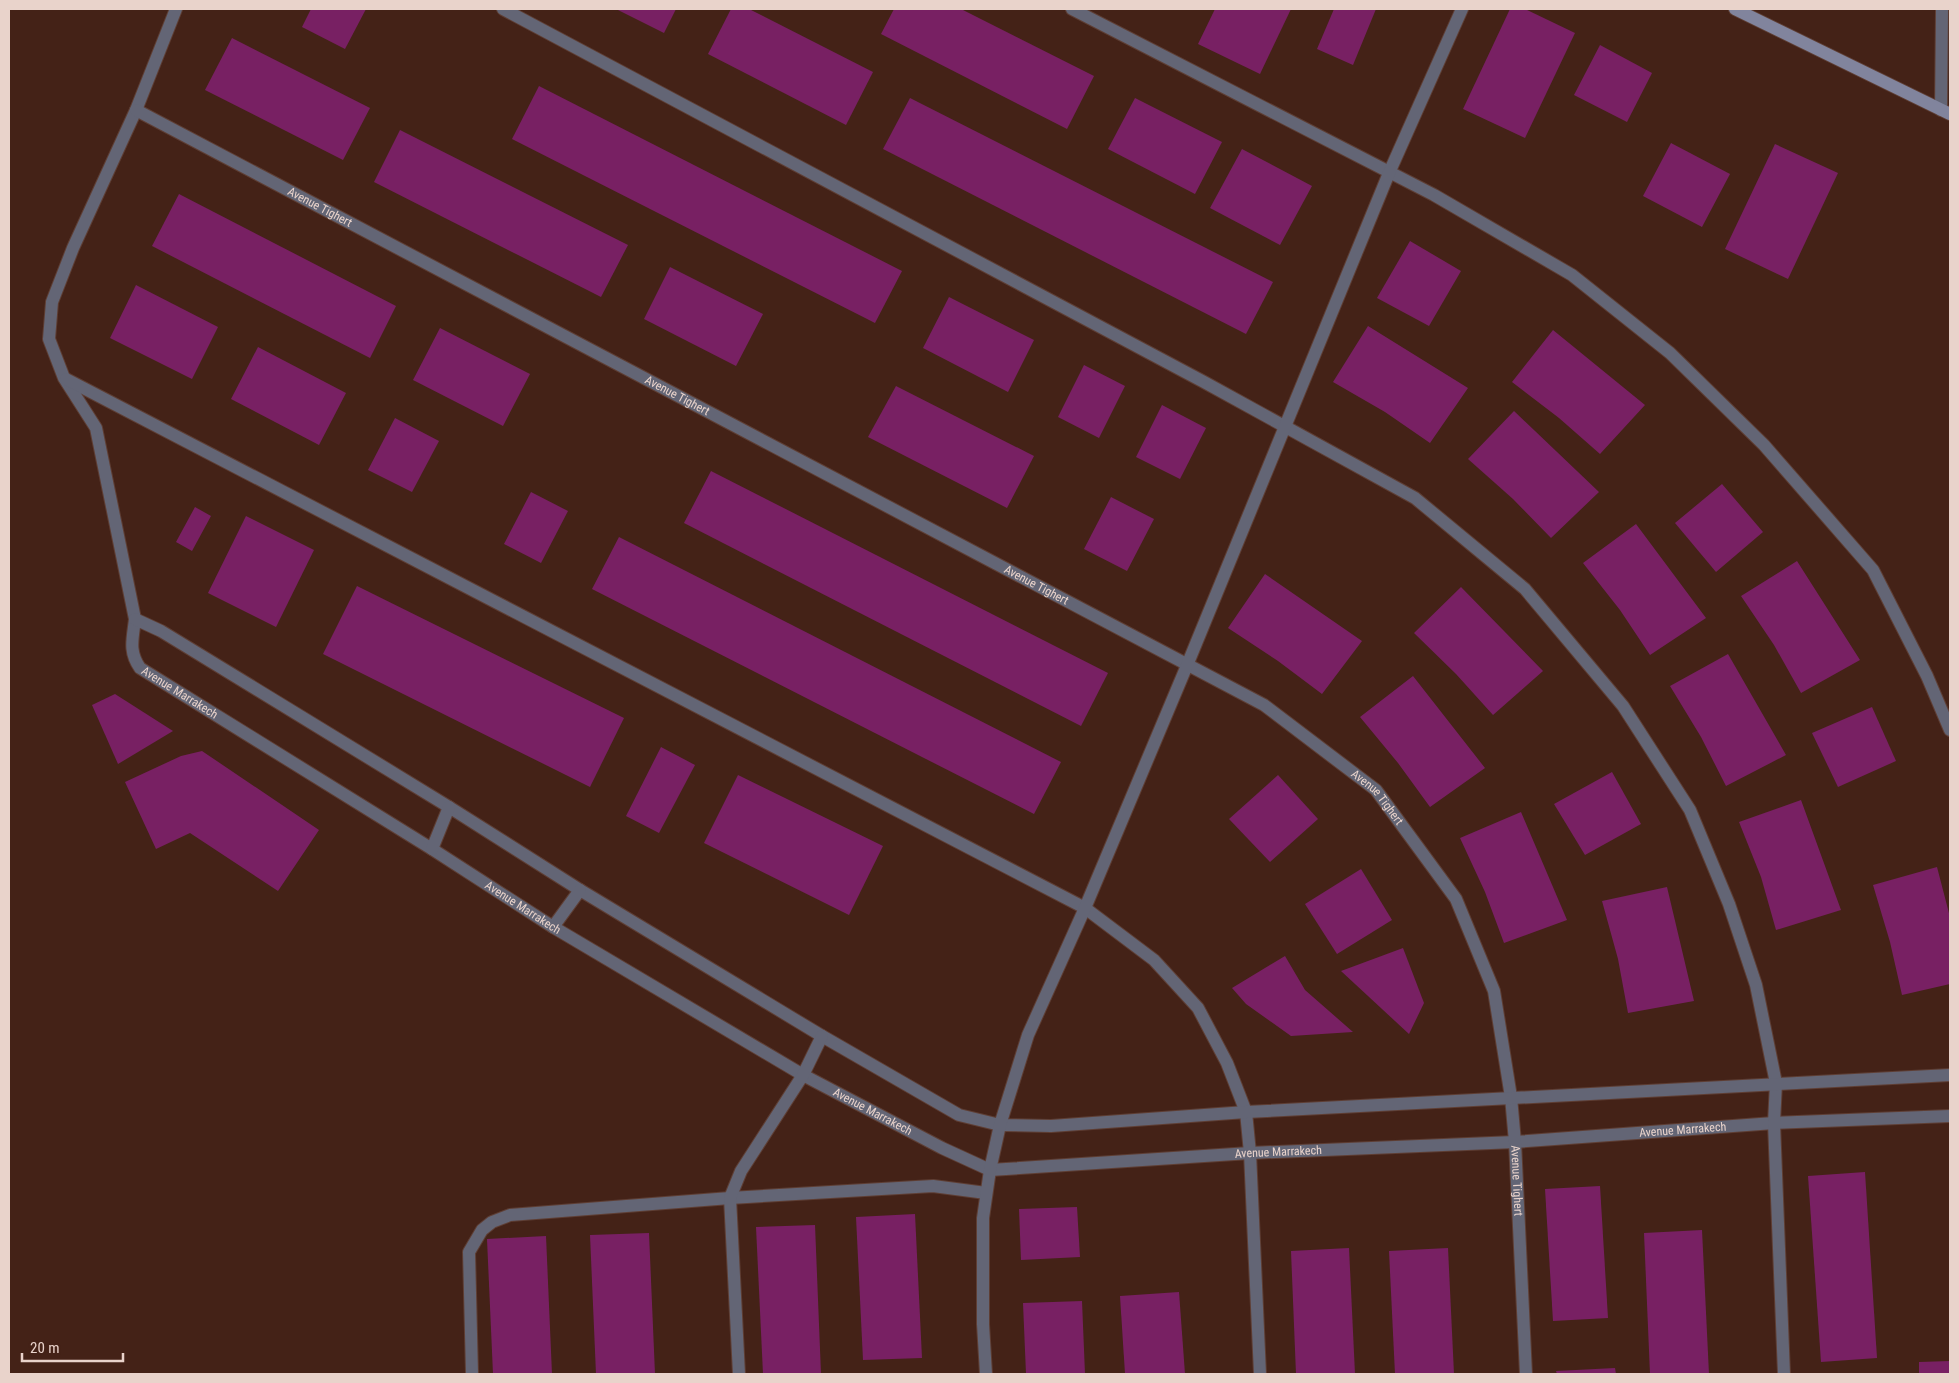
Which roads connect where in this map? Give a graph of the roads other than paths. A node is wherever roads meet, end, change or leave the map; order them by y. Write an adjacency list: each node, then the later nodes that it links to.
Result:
1 (176, 9): 7 (street, Avenue Marrakech)
2 (503, 9): 11 (street)
3 (1072, 9): 9 (street)
4 (1462, 9): 9 (street)
5 (1735, 9): 8 (street)
6 (1942, 9): 8 (street)
7 (136, 110): 10 (street, Avenue Marrakech); 13 (street, Avenue Tighert)
8 (1945, 112)
9 (1389, 173): 11 (street); 14 (street)
10 (64, 378): 12 (street, Avenue Marrakech); 18 (street)
11 (1285, 426): 13 (street); 23 (street)
12 (135, 619): 15 (street); 16 (street, Avenue Marrakech)
13 (1188, 663): 18 (street); 24 (street, Avenue Tighert)
14 (1950, 730)
15 (449, 807): 16 (street); 17 (street)
16 (432, 849): 19 (street, Avenue Marrakech)
17 (580, 890): 19 (street); 20 (street)
18 (1085, 908): 25 (street); 28 (street)
19 (553, 927): 21 (street, Avenue Marrakech)
20 (822, 1036): 21 (street); 28 (street)
21 (803, 1075): 31 (street, Avenue Marrakech); 33 (street)
22 (1950, 1075): 23 (street)
23 (1776, 1083): 24 (street); 27 (street)
24 (1511, 1097): 25 (street); 29 (street, Avenue Tighert)
25 (1246, 1112): 28 (street); 30 (street)
26 (1950, 1116): 27 (street, Avenue Marrakech)
27 (1774, 1124): 29 (street, Avenue Marrakech); 39 (street)
28 (1000, 1125): 31 (street)
29 (1515, 1142): 30 (street, Avenue Marrakech); 38 (street, Avenue Tighert)
30 (1250, 1153): 31 (street, Avenue Marrakech); 37 (street)
31 (990, 1170): 32 (street)
32 (986, 1193): 33 (street); 36 (street)
33 (730, 1198): 34 (street); 35 (street)
34 (472, 1374)
35 (739, 1374)
36 (986, 1374)
37 (1260, 1374)
38 (1526, 1374)
39 (1784, 1374)

